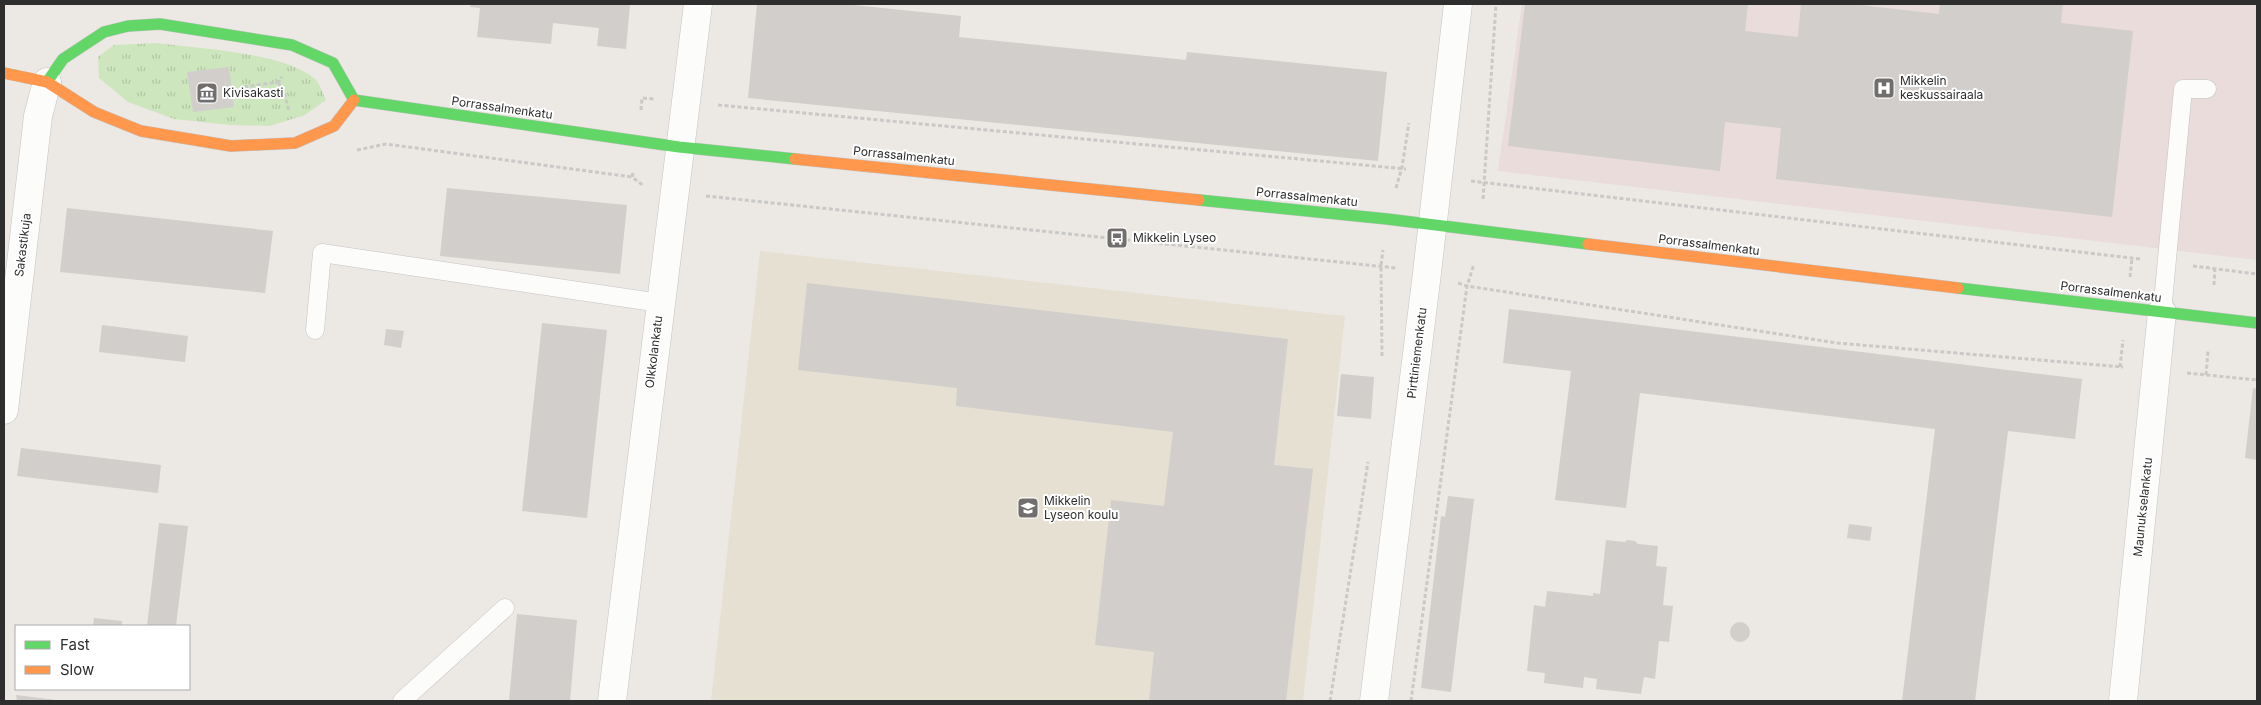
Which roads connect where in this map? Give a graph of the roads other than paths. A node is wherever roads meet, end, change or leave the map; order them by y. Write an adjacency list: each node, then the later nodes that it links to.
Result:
1 (698, 4): 7 (street, Olkkolankatu)
2 (1458, 4): 8 (street, Pirttiniemenkatu)
3 (4, 73): 4 (street)
4 (47, 82): 6 (street); 6 (street); 13 (street, Sakastikuja)
5 (2207, 89): 10 (lane)
6 (354, 100): 7 (street, Porrassalmenkatu)
7 (679, 147): 8 (street, Porrassalmenkatu); 9 (street, Olkkolankatu)
8 (1432, 225): 10 (street, Porrassalmenkatu); 17 (street, Pirttiniemenkatu)
9 (660, 303): 12 (lane); 16 (street, Olkkolankatu)
10 (2162, 312): 11 (street, Porrassalmenkatu); 18 (street, Maunukselankatu)
11 (2257, 323)
12 (315, 330)
13 (4, 410)
14 (505, 608): 15 (lane)
15 (402, 701)
16 (612, 701)
17 (1374, 701)
18 (2123, 701)

